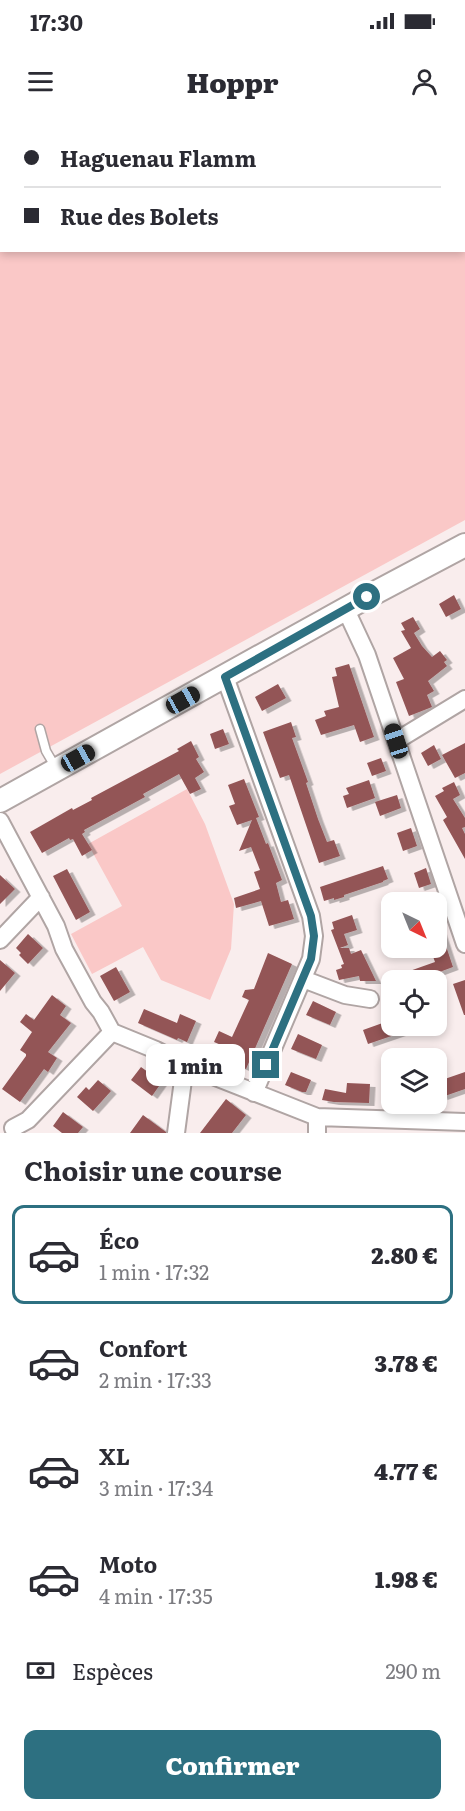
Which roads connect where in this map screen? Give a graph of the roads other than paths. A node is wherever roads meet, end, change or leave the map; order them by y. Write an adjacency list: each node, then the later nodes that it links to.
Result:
1 (465, 545): 2 (street)
2 (346, 610): 3 (street); 6 (street)
3 (225, 677): 7 (street); 13 (street)
4 (465, 699): 6 (street)
5 (40, 729): 7 (lane)
6 (396, 741): 12 (street)
7 (57, 770): 8 (street)
8 (0, 801)
9 (0, 820): 10 (street)
10 (41, 897): 11 (street); 15 (street)
11 (0, 940)
12 (465, 944)
13 (303, 979): 14 (street); 17 (street)
14 (370, 999)
15 (112, 1032): 16 (street); 20 (street)
16 (185, 1065): 17 (street); 21 (street)
17 (254, 1093): 19 (street)
18 (465, 1122): 19 (street)
19 (317, 1125)
20 (13, 1128)
21 (176, 1133)

